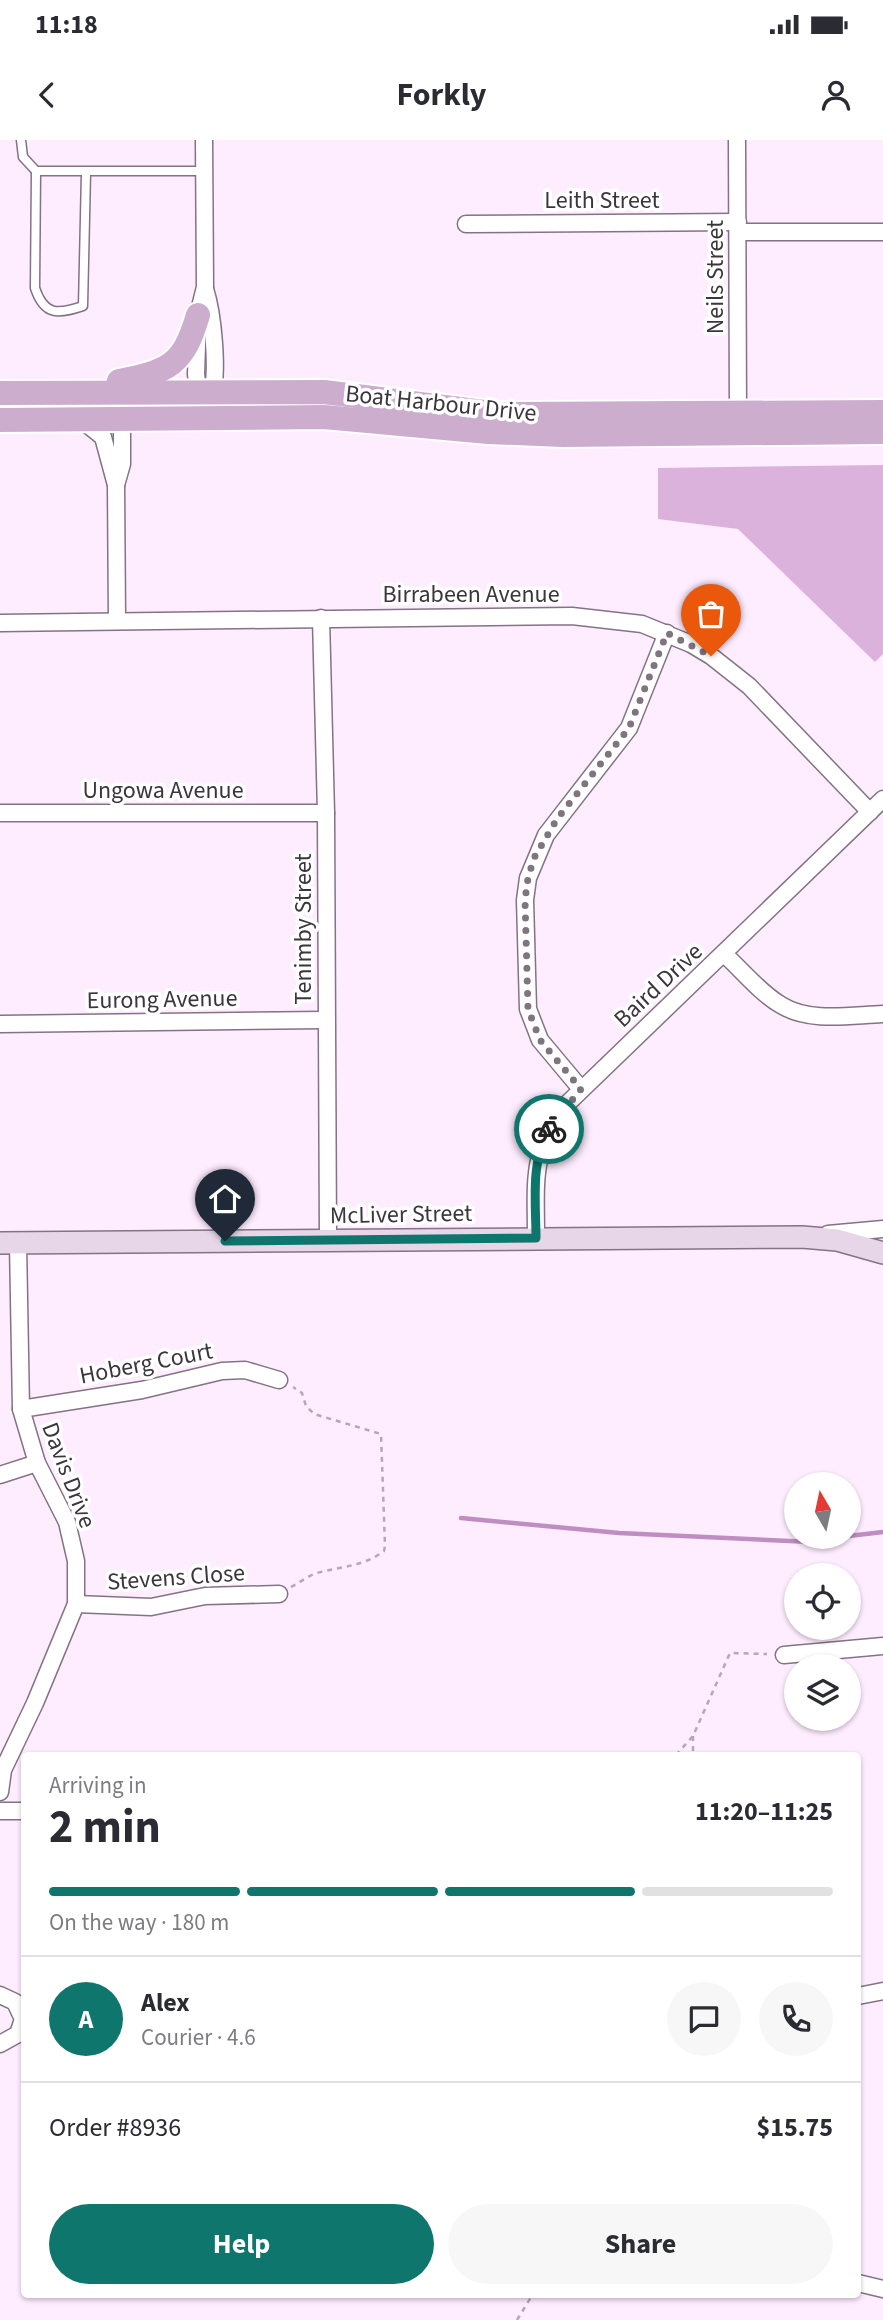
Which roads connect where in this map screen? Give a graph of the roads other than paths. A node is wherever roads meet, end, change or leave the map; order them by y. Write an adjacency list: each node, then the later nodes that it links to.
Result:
1 (22, 140): 5 (lane)
2 (204, 140): 4 (street)
3 (737, 140): 8 (street, Neils Street)
4 (204, 171): 6 (lane); 10 (street)
5 (36, 172): 6 (lane); 6 (lane)
6 (86, 173)
7 (466, 224): 8 (street, Leith Street)
8 (738, 227): 9 (street, Leith Street); 16 (street, Neils Street)
9 (883, 232)
10 (205, 287): 11 (street); 12 (street)
11 (198, 315): 12 (street); 13 (main road)
12 (205, 391): 13 (main road, Boat Harbour Drive); 16 (main road, Boat Harbour Drive); 17 (street)
13 (67, 392): 14 (main road, Boat Harbour Drive)
14 (0, 393): 19 (main road)
15 (883, 412): 16 (main road, Boat Harbour Drive)
16 (738, 414)
17 (205, 418): 19 (main road, Boat Harbour Drive); 21 (main road, Boat Harbour Drive)
18 (80, 419): 19 (main road, Boat Harbour Drive); 20 (main road, Boat Harbour Drive); 22 (street)
19 (122, 419): 22 (street)
20 (0, 420)
21 (883, 432)
22 (116, 485): 24 (street)
23 (321, 618): 24 (street, Birrabeen Avenue); 26 (street, Birrabeen Avenue); 30 (street, Tenimby Street)
24 (117, 620): 25 (street, Birrabeen Avenue)
25 (0, 624)
26 (667, 633): 28 (street, Birrabeen Avenue); 35 (street)
27 (883, 799): 28 (street, Baird Drive)
28 (870, 812): 31 (street, Baird Drive)
29 (0, 813): 30 (street, Ungowa Avenue)
30 (326, 813): 33 (street, Tenimby Street)
31 (724, 954): 32 (street); 35 (street, Baird Drive)
32 (883, 1014)
33 (325, 1020): 34 (street, Eurong Avenue); 39 (street, Tenimby Street)
34 (0, 1024)
35 (581, 1089): 38 (street, Baird Drive)
36 (883, 1229): 37 (street, McLiver Street)
37 (802, 1237): 38 (street, McLiver Street); 41 (street, McLiver Street)
38 (536, 1238): 39 (street, McLiver Street)
39 (328, 1241): 40 (street, McLiver Street)
40 (9, 1243): 43 (street, Davis Drive)
41 (883, 1252)
42 (279, 1380): 43 (street, Hoberg Court)
43 (21, 1409): 44 (street, Davis Drive)
44 (37, 1463): 45 (street); 47 (street, Davis Drive)
45 (0, 1475)
46 (279, 1594): 47 (street, Stevens Close)
47 (76, 1604): 50 (street, Davis Drive)
48 (883, 1646): 49 (street)
49 (795, 1654)
50 (0, 1792)
51 (0, 1811): 52 (street)
52 (21, 1811)
53 (883, 1991): 55 (street)
54 (0, 1995): 56 (street)
55 (861, 1995)
56 (21, 2013)
57 (21, 2026): 58 (street)
58 (0, 2044)
59 (861, 2284): 60 (street)
60 (883, 2288)

